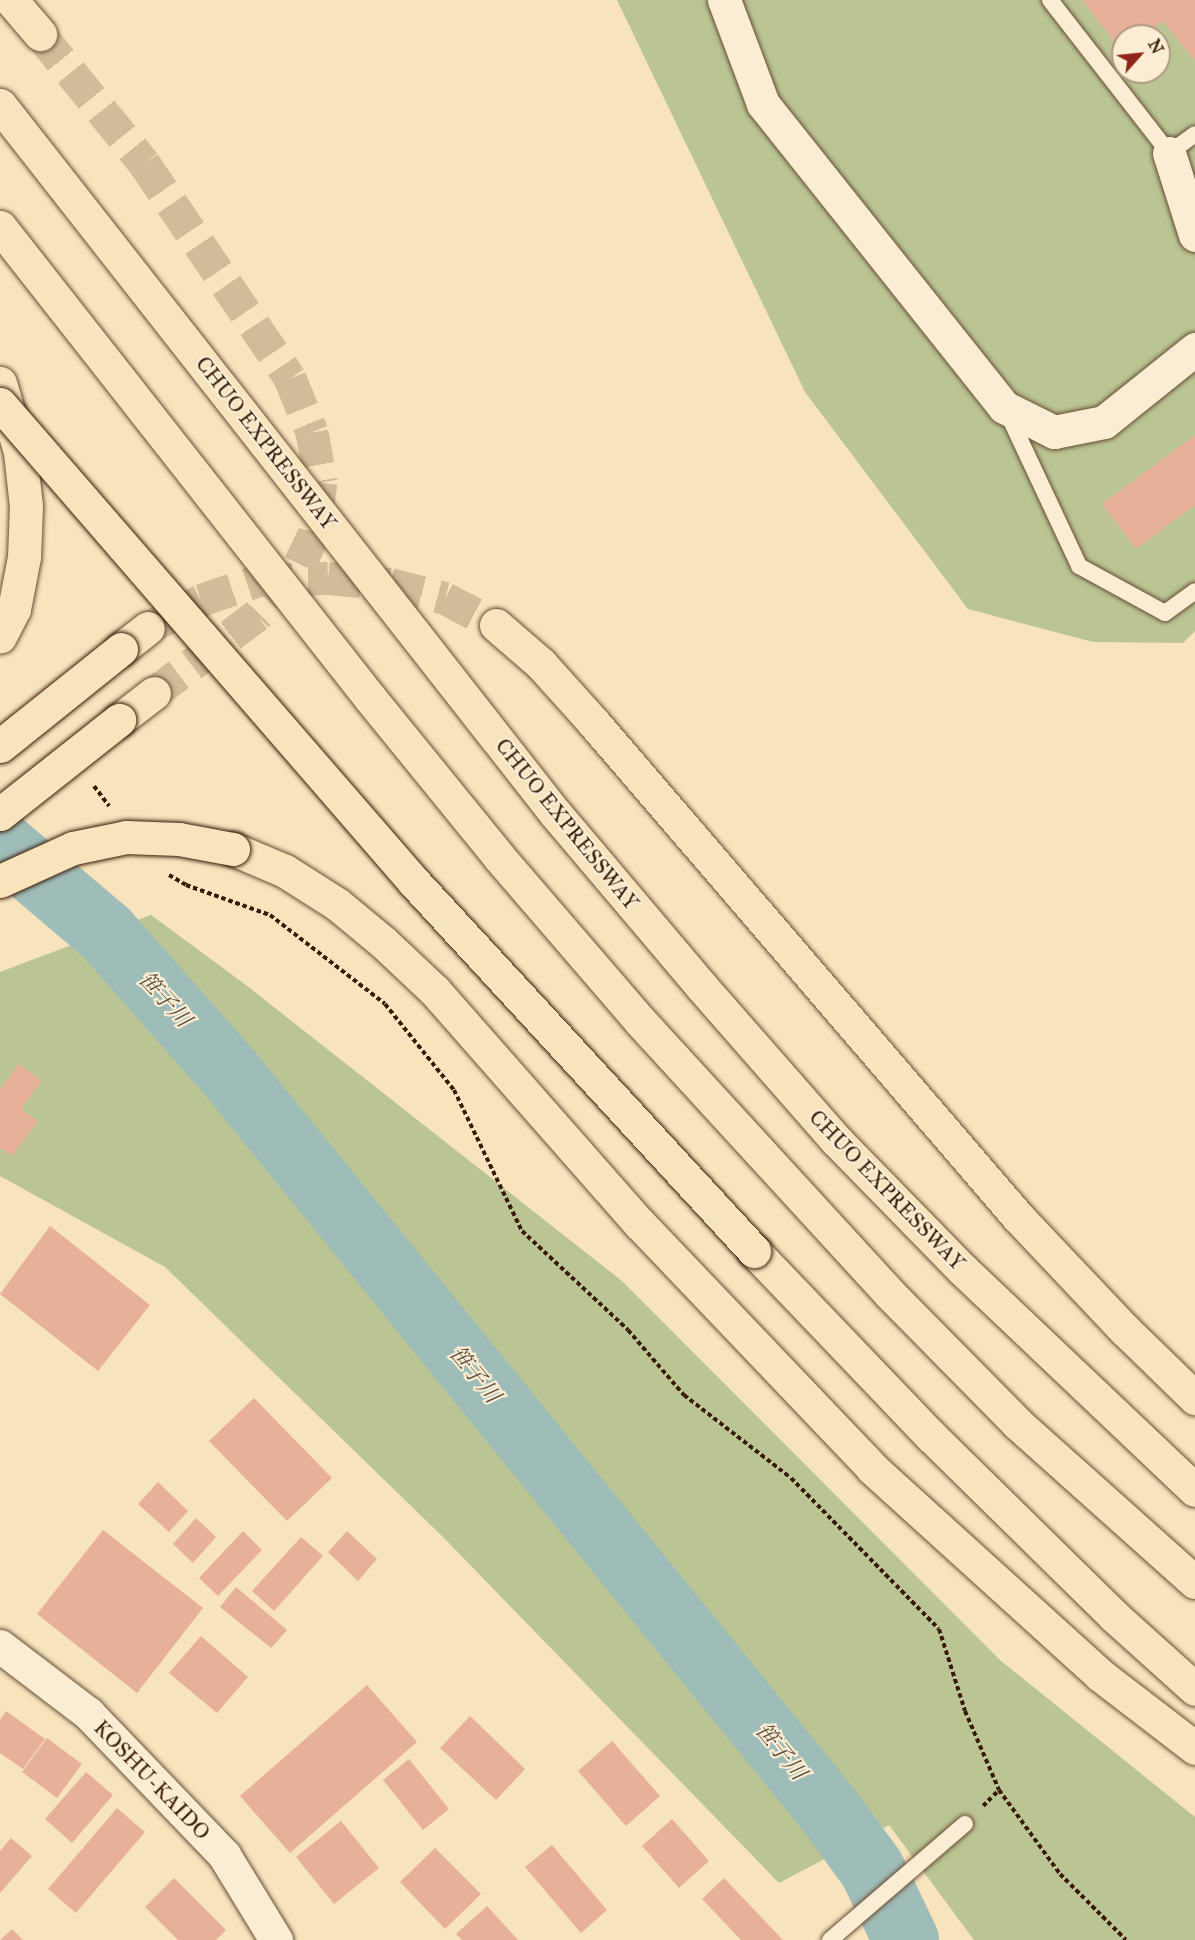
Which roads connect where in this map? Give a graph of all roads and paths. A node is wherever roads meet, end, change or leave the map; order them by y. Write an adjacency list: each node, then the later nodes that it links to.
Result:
1 (11, 0): 4 (highway)
2 (724, 0): 13 (street)
3 (1050, 0): 7 (lane)
4 (40, 34)
5 (0, 105): 24 (highway, CHUO EXPRESSWAY)
6 (1195, 134): 7 (lane)
7 (1168, 153): 9 (street)
8 (0, 227): 25 (highway)
9 (1195, 235)
10 (1195, 349): 13 (street)
11 (0, 383): 15 (highway)
12 (0, 404): 27 (highway, bridge)
13 (1004, 407): 14 (lane)
14 (1195, 591)
15 (7, 623)
16 (496, 625): 23 (highway)
17 (148, 628): 19 (highway, bridge)
18 (154, 693): 20 (highway, bridge)
19 (0, 746)
20 (0, 814)
21 (0, 881): 28 (highway, bridge)
22 (270, 915): 29 (path)
23 (1195, 1398)
24 (1195, 1490)
25 (1195, 1582)
26 (0, 1646): 31 (street, KOSHU-KAIDO)
27 (1195, 1689)
28 (1195, 1748)
29 (999, 1790): 30 (path); 33 (path)
30 (965, 1824): 32 (lane)
31 (276, 1940)
32 (830, 1940)
33 (1126, 1940)

